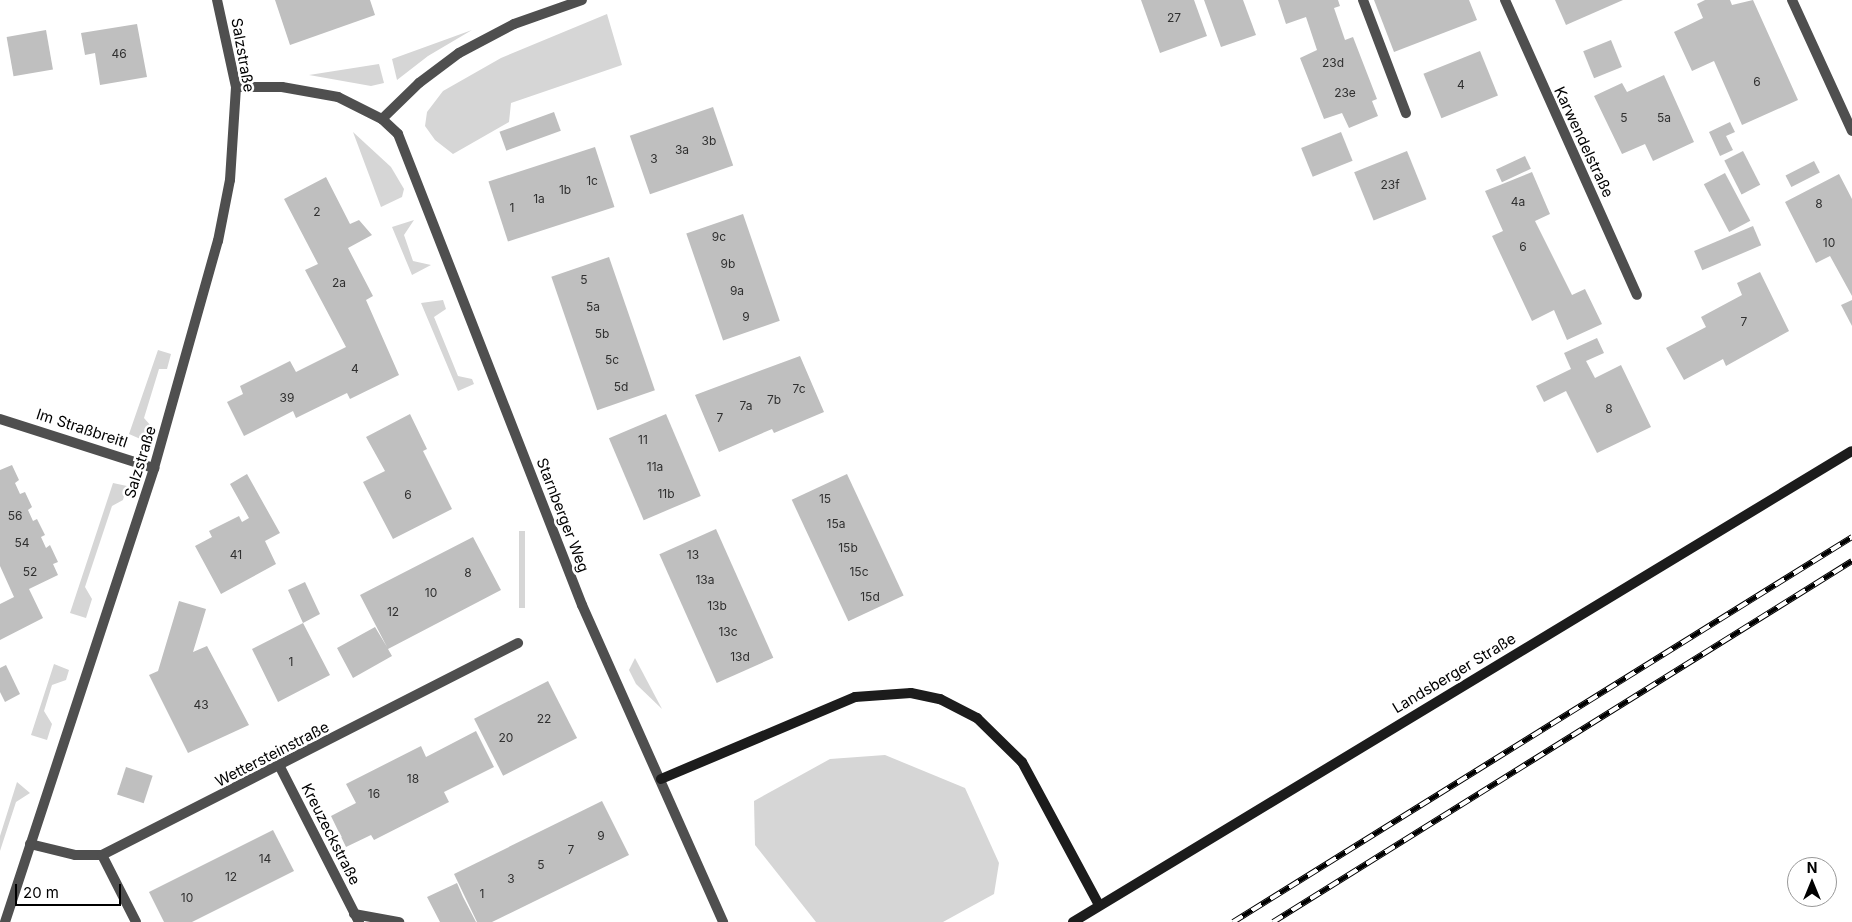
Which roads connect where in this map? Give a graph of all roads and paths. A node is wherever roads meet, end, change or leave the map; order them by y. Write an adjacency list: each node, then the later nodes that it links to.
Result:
1 (217, 0): 6 (street, Salzstraße)
2 (582, 0): 8 (street)
3 (1363, 0): 7 (street)
4 (1505, 0): 10 (street, Karwendelstraße)
5 (1792, 0): 9 (street)
6 (236, 87): 8 (street, Starnberger Weg); 13 (street, Salzstraße)
7 (1406, 113)
8 (382, 119): 16 (street, Starnberger Weg)
9 (1851, 124)
10 (1637, 295)
11 (0, 419): 13 (street, Im Straßbreitl)
12 (1852, 451): 19 (main road, Landsberger Straße)
13 (154, 468): 17 (street, Salzstraße)
14 (518, 643): 15 (street, Wettersteinstraße)
15 (280, 767): 18 (street, Wettersteinstraße); 20 (street, Kreuzeckstraße)
16 (661, 779): 19 (main road); 24 (street, Starnberger Weg)
17 (30, 844): 18 (street, Wettersteinstraße); 21 (street, Salzstraße)
18 (102, 855): 22 (street)
19 (1100, 905): 25 (main road, Landsberger Straße)
20 (357, 918): 23 (street, Kreuzeckstraße)
21 (5, 922)
22 (136, 922)
23 (399, 922)
24 (723, 922)
25 (1073, 922)

